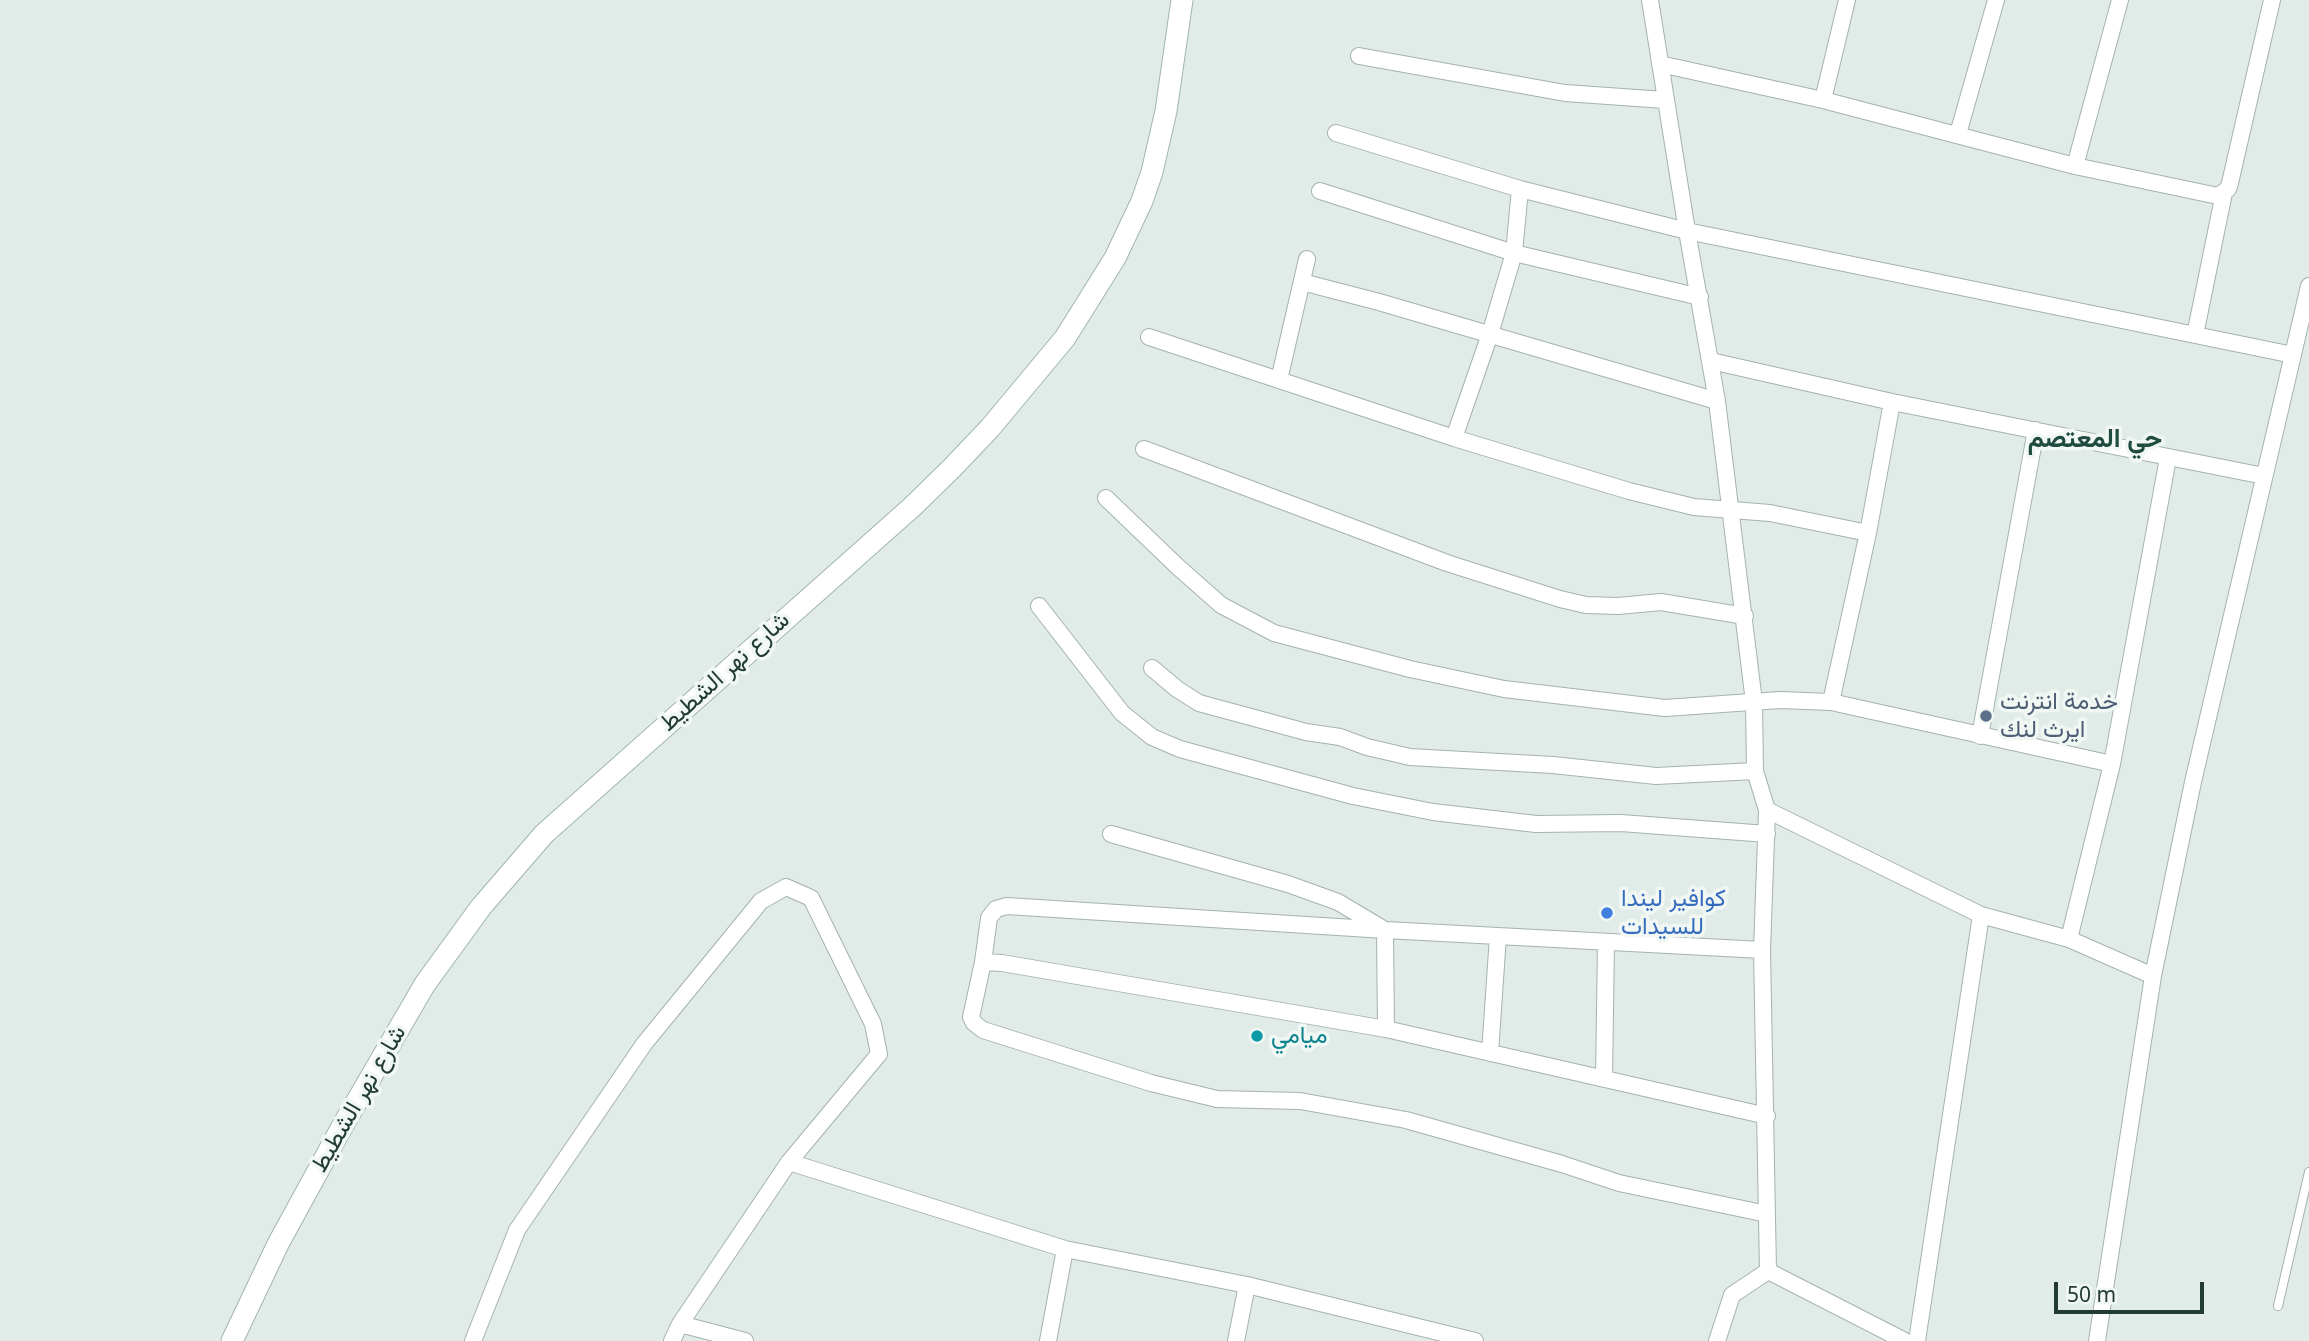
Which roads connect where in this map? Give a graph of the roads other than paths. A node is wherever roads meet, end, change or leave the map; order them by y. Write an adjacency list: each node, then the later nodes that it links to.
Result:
1 (1182, 0): 71 (main road, شارع نهر الشطيط)
2 (1650, 0): 8 (street)
3 (1847, 0): 10 (street)
4 (1996, 0): 12 (street)
5 (2120, 0): 13 (street)
6 (2272, 0): 16 (street)
7 (1359, 56): 9 (street)
8 (1660, 64): 9 (street); 10 (street)
9 (1665, 100): 17 (street)
10 (1823, 100): 12 (street)
11 (1336, 133): 14 (street)
12 (1958, 134): 13 (street)
13 (2075, 166): 16 (street)
14 (1520, 189): 17 (street); 18 (street)
15 (1320, 191): 18 (street)
16 (2224, 193): 24 (street)
17 (1687, 231): 22 (street); 24 (street)
18 (1514, 253): 22 (street); 23 (street)
19 (1307, 259): 20 (street)
20 (1302, 282): 23 (street); 28 (street)
21 (2309, 286): 26 (street)
22 (1700, 297): 27 (street)
23 (1490, 334): 29 (street); 32 (street)
24 (2195, 335): 26 (street)
25 (1149, 337): 28 (street)
26 (2293, 355): 35 (street)
27 (1710, 361): 29 (street); 30 (street)
28 (1279, 380): 32 (street)
29 (1717, 401): 37 (street)
30 (1892, 402): 31 (street); 38 (street)
31 (2036, 430): 34 (street); 44 (street)
32 (1454, 438): 37 (street)
33 (1144, 449): 40 (street)
34 (2168, 458): 35 (street); 45 (street)
35 (2264, 476): 57 (street)
36 (1106, 498): 42 (street)
37 (1732, 511): 38 (street); 40 (street)
38 (1868, 533): 43 (street)
39 (1039, 606): 49 (street)
40 (1745, 616): 42 (street)
41 (1152, 668): 46 (street)
42 (1754, 702): 43 (street); 46 (street)
43 (1831, 702): 44 (street)
44 (1980, 736): 45 (street)
45 (2112, 764): 53 (street)
46 (1755, 771): 47 (street)
47 (1767, 810): 49 (street); 50 (street)
48 (1111, 834): 51 (street)
49 (1767, 834): 55 (street)
50 (1981, 915): 53 (street); 80 (street)
51 (1385, 930): 52 (street); 56 (street); 58 (street)
52 (1498, 936): 54 (street); 59 (street)
53 (2069, 939): 57 (street)
54 (1606, 942): 55 (street); 60 (street)
55 (1762, 950): 61 (street)
56 (983, 962): 58 (street); 65 (street)
57 (2153, 976): 81 (street)
58 (1386, 1029): 59 (street)
59 (1490, 1053): 60 (street)
60 (1604, 1079): 61 (street)
61 (1767, 1116): 65 (street)
62 (789, 1162): 66 (street); 70 (street); 72 (street)
63 (2309, 1172): 64 (lane)
64 (2306, 1199): 69 (lane)
65 (1767, 1214): 67 (street)
66 (1065, 1249): 68 (street); 75 (street)
67 (1768, 1272): 78 (street); 79 (street)
68 (1247, 1285): 76 (street); 77 (street)
69 (2278, 1306)
70 (680, 1324): 73 (street); 74 (street)
71 (232, 1341)
72 (473, 1341)
73 (672, 1341)
74 (744, 1341)
75 (1048, 1341)
76 (1236, 1341)
77 (1475, 1341)
78 (1717, 1341)
79 (1905, 1341)
80 (1917, 1341)
81 (2097, 1341)

